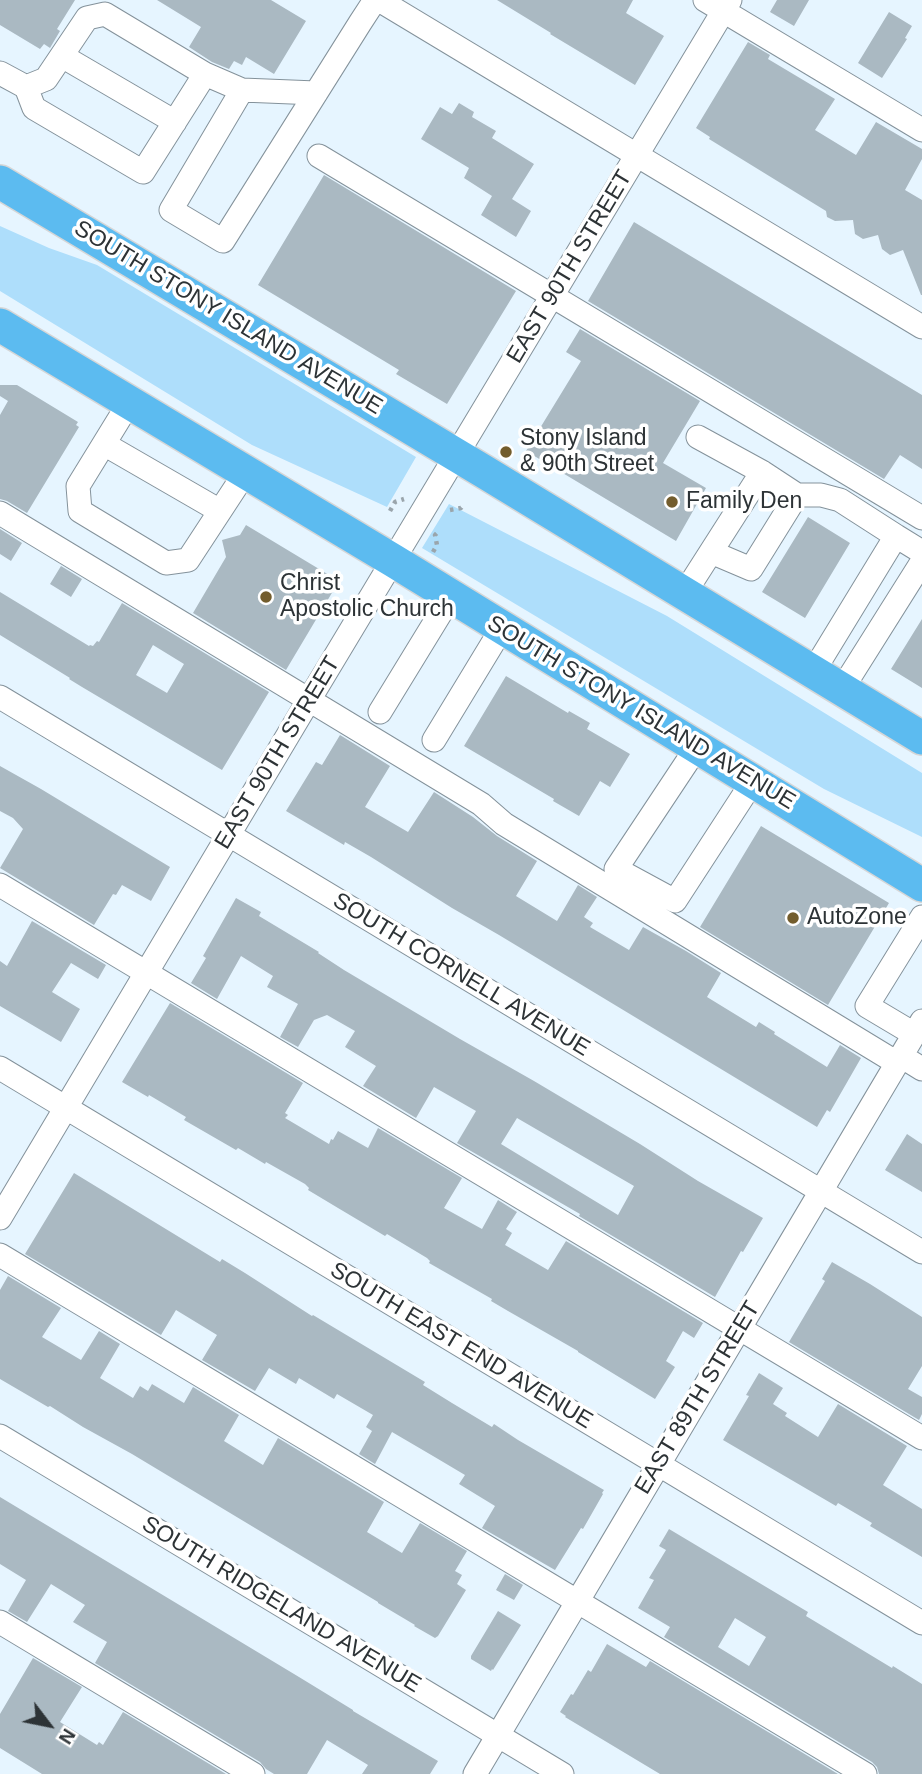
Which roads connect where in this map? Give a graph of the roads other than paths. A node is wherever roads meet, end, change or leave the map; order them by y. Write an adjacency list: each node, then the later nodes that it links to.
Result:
1 (377, 0): 8 (street); 12 (street)
2 (720, 4): 10 (street); 12 (street, EAST 90TH STREET)
3 (62, 56): 5 (street); 6 (street); 9 (street)
4 (0, 73): 6 (street)
5 (205, 74): 7 (street); 9 (street)
6 (26, 87): 9 (street)
7 (242, 90): 8 (street); 8 (street)
8 (316, 93)
9 (175, 122)
10 (922, 130)
11 (319, 156): 14 (street)
12 (637, 156): 14 (street, EAST 90TH STREET); 16 (street)
13 (7, 190): 20 (highway, SOUTH STONY ISLAND AVENUE)
14 (552, 296): 20 (street, EAST 90TH STREET); 26 (street)
15 (0, 325): 17 (highway, SOUTH STONY ISLAND AVENUE)
16 (922, 327)
17 (129, 402): 19 (street); 22 (highway, SOUTH STONY ISLAND AVENUE)
18 (698, 437): 21 (street)
19 (104, 444): 24 (street); 24 (street)
20 (457, 456): 30 (street, EAST 90TH STREET); 32 (highway, SOUTH STONY ISLAND AVENUE)
21 (762, 472): 23 (street); 28 (street)
22 (245, 473): 24 (street); 30 (highway, SOUTH STONY ISLAND AVENUE)
23 (797, 495): 27 (street); 28 (street)
24 (220, 512)
25 (0, 513): 38 (street)
26 (922, 518)
27 (896, 536): 29 (street); 35 (street)
28 (711, 552): 32 (street)
29 (922, 552)
30 (394, 561): 33 (highway, SOUTH STONY ISLAND AVENUE); 38 (street, EAST 90TH STREET)
31 (922, 562): 36 (street)
32 (684, 594): 35 (highway, SOUTH STONY ISLAND AVENUE)
33 (451, 596): 34 (highway, SOUTH STONY ISLAND AVENUE); 39 (street)
34 (502, 628): 41 (street); 42 (highway, SOUTH STONY ISLAND AVENUE)
35 (813, 672): 36 (highway, SOUTH STONY ISLAND AVENUE)
36 (842, 690): 40 (highway, SOUTH STONY ISLAND AVENUE)
37 (0, 697): 44 (street, SOUTH CORNELL AVENUE)
38 (309, 700): 44 (street, EAST 90TH STREET); 50 (street)
39 (380, 712)
40 (922, 738)
41 (434, 740)
42 (697, 747): 43 (highway, SOUTH STONY ISLAND AVENUE); 43 (street)
43 (753, 781): 46 (highway, SOUTH STONY ISLAND AVENUE)
44 (230, 835): 48 (street, EAST 90TH STREET); 54 (street, SOUTH CORNELL AVENUE)
45 (0, 885): 48 (street)
46 (922, 885)
47 (922, 917): 49 (street)
48 (147, 973): 53 (street, EAST 90TH STREET); 58 (street)
49 (918, 1028): 50 (street, EAST 89TH STREET)
50 (899, 1060): 52 (street); 54 (street, EAST 89TH STREET)
51 (0, 1068): 53 (street, SOUTH EAST END AVENUE)
52 (922, 1069)
53 (66, 1108): 55 (street, EAST 90TH STREET); 61 (street, SOUTH EAST END AVENUE)
54 (821, 1191): 56 (street, SOUTH CORNELL AVENUE); 58 (street, EAST 89TH STREET)
55 (0, 1218)
56 (922, 1252)
57 (0, 1255): 62 (street)
58 (739, 1328): 60 (street); 61 (street, EAST 89TH STREET)
59 (0, 1436): 65 (street, SOUTH RIDGELAND AVENUE)
60 (922, 1438)
61 (659, 1464): 62 (street, EAST 89TH STREET); 64 (street, SOUTH EAST END AVENUE)
62 (578, 1601): 65 (street, EAST 89TH STREET); 69 (street)
63 (0, 1622): 66 (street)
64 (922, 1623)
65 (498, 1735): 67 (street, EAST 89TH STREET); 68 (street, SOUTH RIDGELAND AVENUE)
66 (253, 1774)
67 (475, 1774)
68 (562, 1774)
69 (865, 1774)

